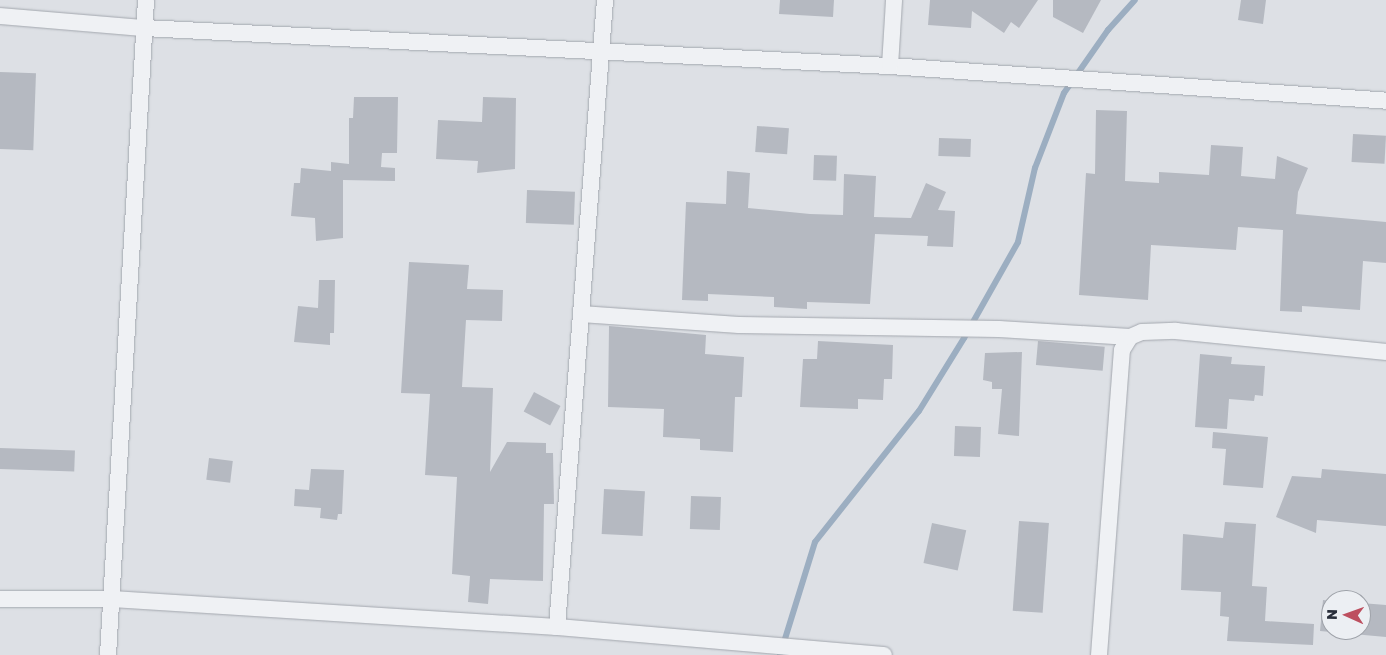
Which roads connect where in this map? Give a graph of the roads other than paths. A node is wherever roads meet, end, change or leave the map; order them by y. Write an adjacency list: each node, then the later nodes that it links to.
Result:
1 (146, 0): 5 (street)
2 (605, 0): 6 (street)
3 (894, 0): 7 (street)
4 (0, 16): 5 (street)
5 (144, 28): 6 (street); 13 (street)
6 (602, 50): 7 (street); 9 (street)
7 (890, 66): 8 (street)
8 (1386, 101)
9 (581, 314): 10 (street); 14 (street)
10 (1130, 337): 11 (street); 17 (street)
11 (1386, 352)
12 (0, 599): 13 (street)
13 (112, 599): 14 (street); 15 (street)
14 (557, 627): 16 (street)
15 (108, 655)
16 (884, 655)
17 (1099, 655)

